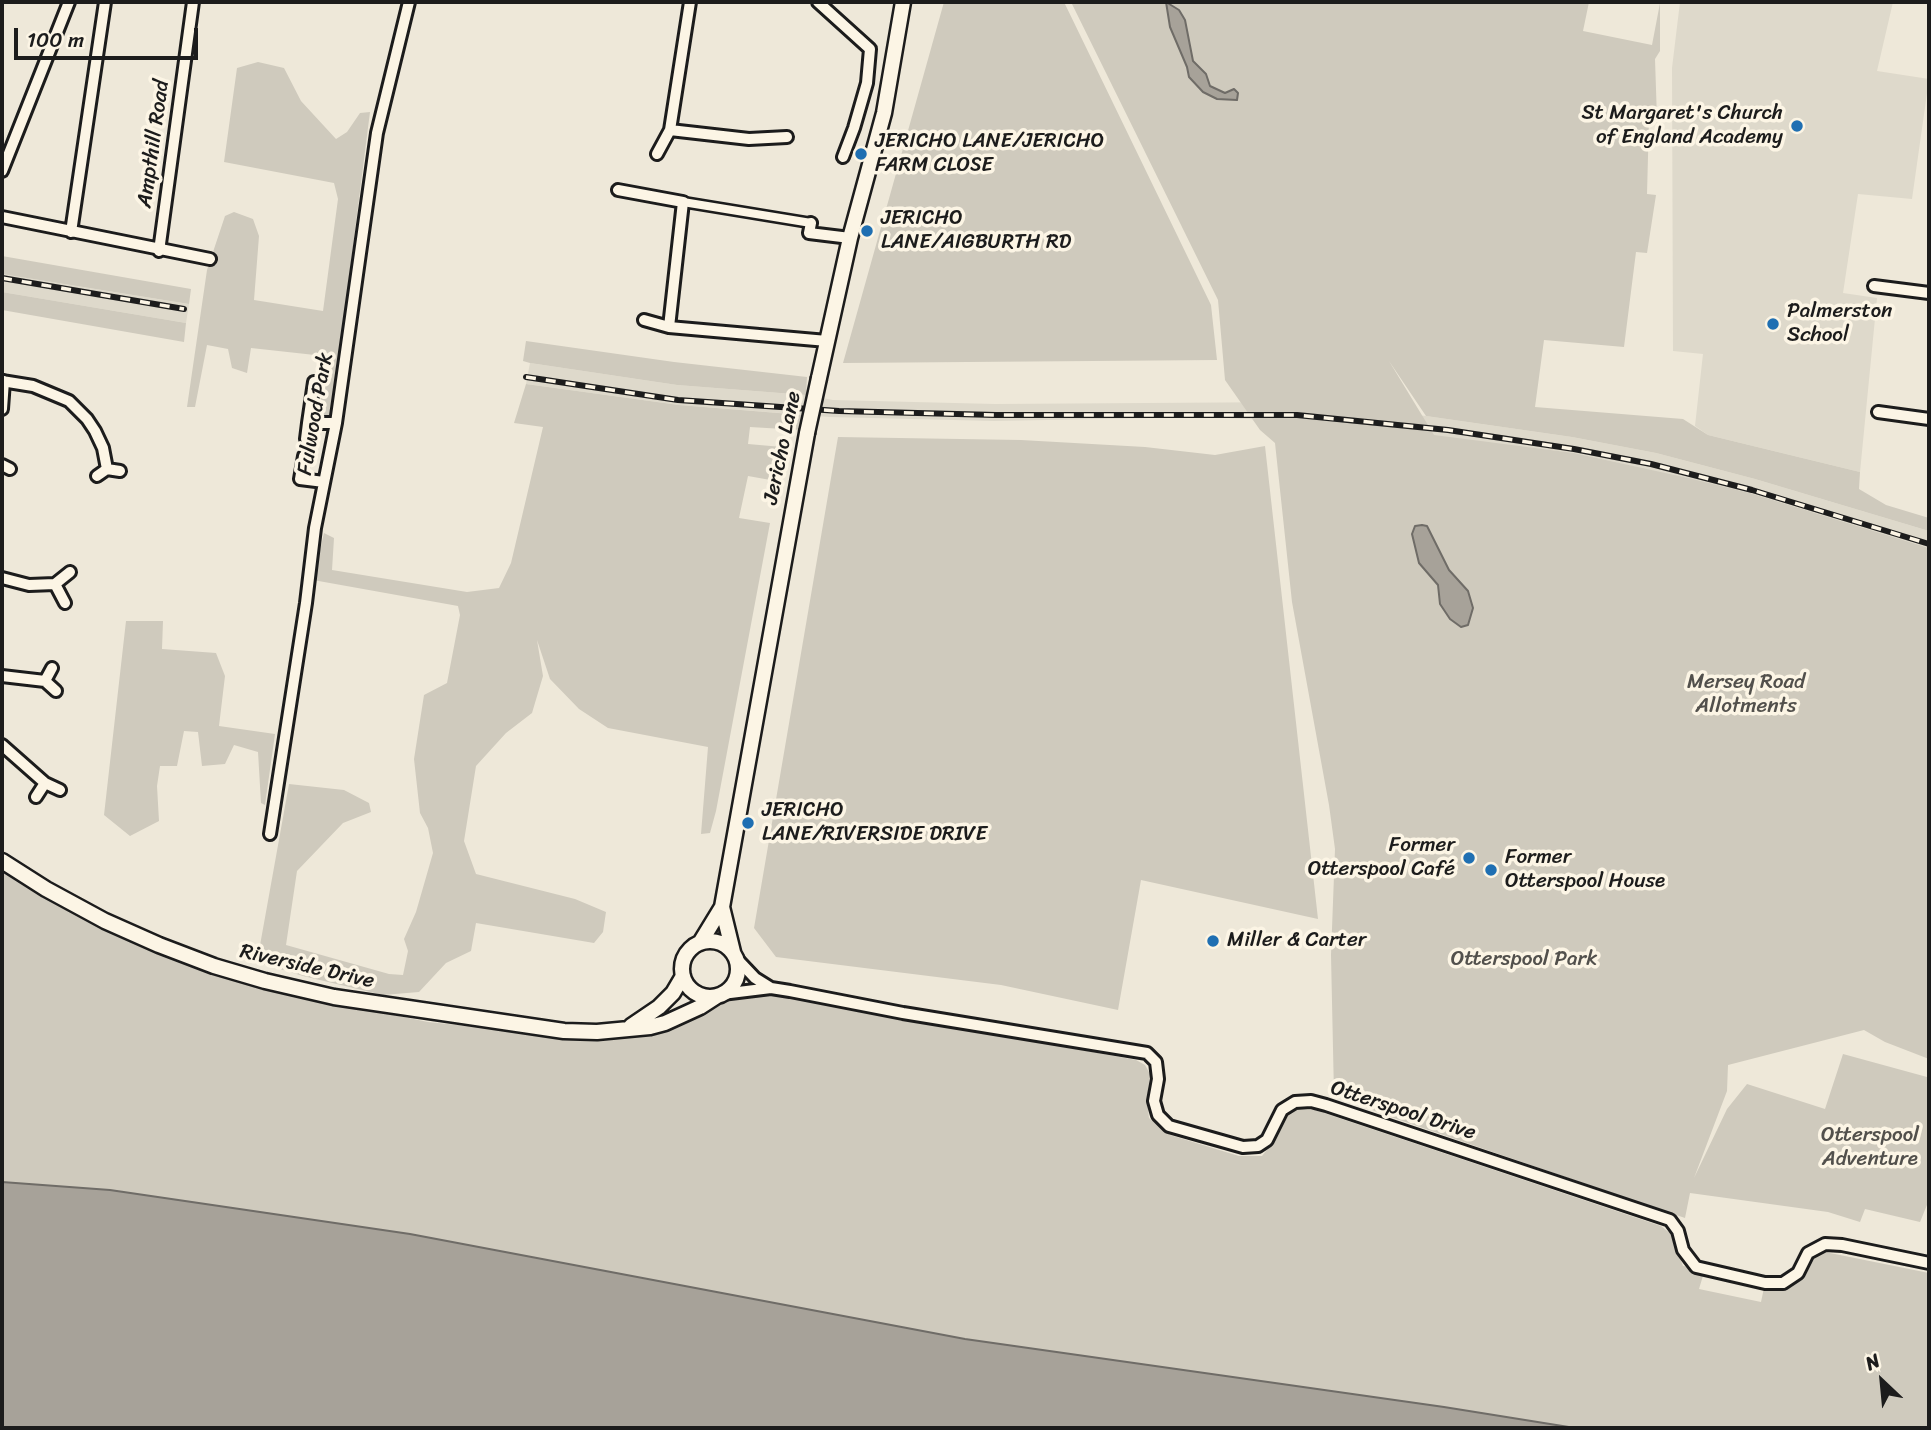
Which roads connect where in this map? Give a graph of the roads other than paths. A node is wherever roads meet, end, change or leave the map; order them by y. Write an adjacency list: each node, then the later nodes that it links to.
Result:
1 (69, 2): 12 (street)
2 (105, 2): 16 (street)
3 (193, 2): 19 (street, Ampthill Road)
4 (409, 2): 32 (street, Fulwood Park)
5 (690, 2): 8 (street)
6 (818, 2): 11 (street)
7 (903, 2): 18 (street, Jericho Lane)
8 (670, 130): 9 (street); 10 (street)
9 (787, 137)
10 (657, 155)
11 (843, 157)
12 (2, 171)
13 (618, 190): 14 (street)
14 (683, 202): 17 (street); 24 (street)
15 (2, 218): 16 (street)
16 (71, 232): 19 (street)
17 (808, 233): 18 (street)
18 (850, 238): 25 (street, Jericho Lane)
19 (159, 251): 20 (street)
20 (210, 259)
21 (1874, 286): 22 (street)
22 (1929, 293)
23 (644, 320): 24 (street)
24 (669, 327): 25 (street)
25 (827, 341): 53 (street, Jericho Lane, bridge)
26 (3, 382): 28 (street); 35 (street)
27 (314, 382): 31 (street)
28 (2, 410)
29 (1878, 412): 30 (street)
30 (1929, 419)
31 (308, 423): 32 (street); 33 (street)
32 (336, 423): 38 (street, Fulwood Park)
33 (306, 439)
34 (304, 456): 38 (street)
35 (107, 469): 36 (street); 37 (street)
36 (120, 471)
37 (97, 476)
38 (324, 482): 51 (street, Fulwood Park)
39 (69, 572): 41 (street)
40 (2, 578): 41 (street)
41 (55, 584): 42 (street)
42 (65, 603)
43 (52, 668): 45 (street)
44 (2, 676): 45 (street)
45 (45, 681): 46 (street)
46 (56, 691)
47 (2, 745): 48 (street)
48 (45, 783): 49 (street); 50 (street)
49 (60, 790)
50 (36, 797)
51 (270, 834)
52 (2, 861): 59 (street, Riverside Drive)
53 (722, 907): 54 (street, Jericho Lane); 55 (street, Jericho Lane)
54 (700, 943): 55 (street); 56 (street)
55 (735, 956): 57 (street, Otterspool Drive); 58 (street)
56 (683, 976): 58 (street); 59 (street, Riverside Drive)
57 (771, 988): 58 (street, Otterspool Drive); 60 (street, Otterspool Drive)
58 (720, 995): 59 (street, Riverside Drive)
59 (627, 1028)
60 (1929, 1263)

